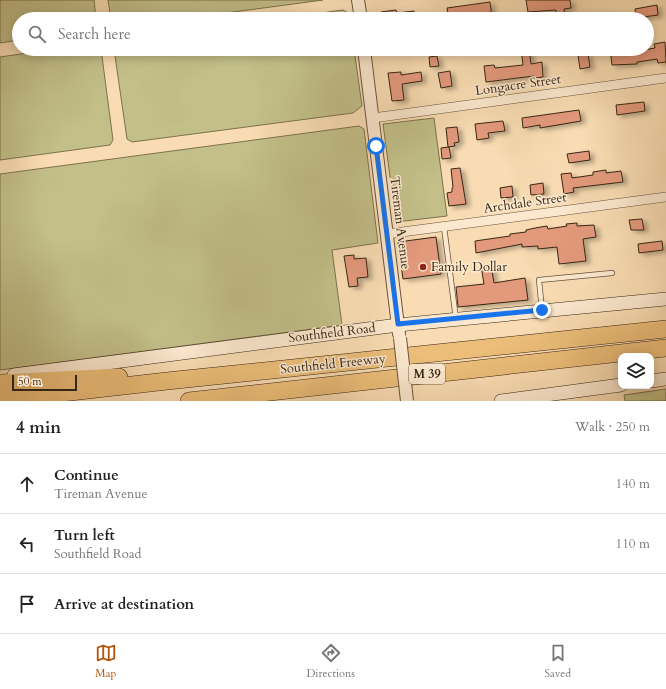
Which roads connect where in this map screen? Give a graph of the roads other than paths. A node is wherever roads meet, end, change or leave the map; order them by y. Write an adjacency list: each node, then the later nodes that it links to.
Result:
1 (361, 0): 2 (street)
2 (361, 12)
3 (365, 56): 5 (street, Tireman Avenue)
4 (666, 78): 5 (street, Longacre Street)
5 (373, 118): 8 (street, Tireman Avenue)
6 (666, 197): 7 (street, Archdale Street)
7 (444, 227): 8 (street, Archdale Street); 12 (lane)
8 (387, 234): 13 (street, Tireman Avenue)
9 (612, 273): 11 (lane)
10 (666, 299): 11 (main road, Southfield Road)
11 (542, 310): 12 (main road, Southfield Road)
12 (456, 318): 13 (main road, Southfield Road)
13 (398, 324): 16 (main road, Southfield Road); 24 (street, Tireman Avenue, bridge)
14 (666, 329): 18 (highway, Southfield Freeway / M 39)
15 (666, 348): 23 (highway, Southfield Freeway / M 39)
16 (0, 377)
17 (666, 379): 19 (main road)
18 (167, 381): 20 (highway); 22 (highway, Southfield Freeway / M 39)
19 (654, 381)
20 (0, 383)
21 (618, 385): 25 (main road)
22 (0, 400)
23 (189, 401)
24 (407, 401)
25 (501, 401)

